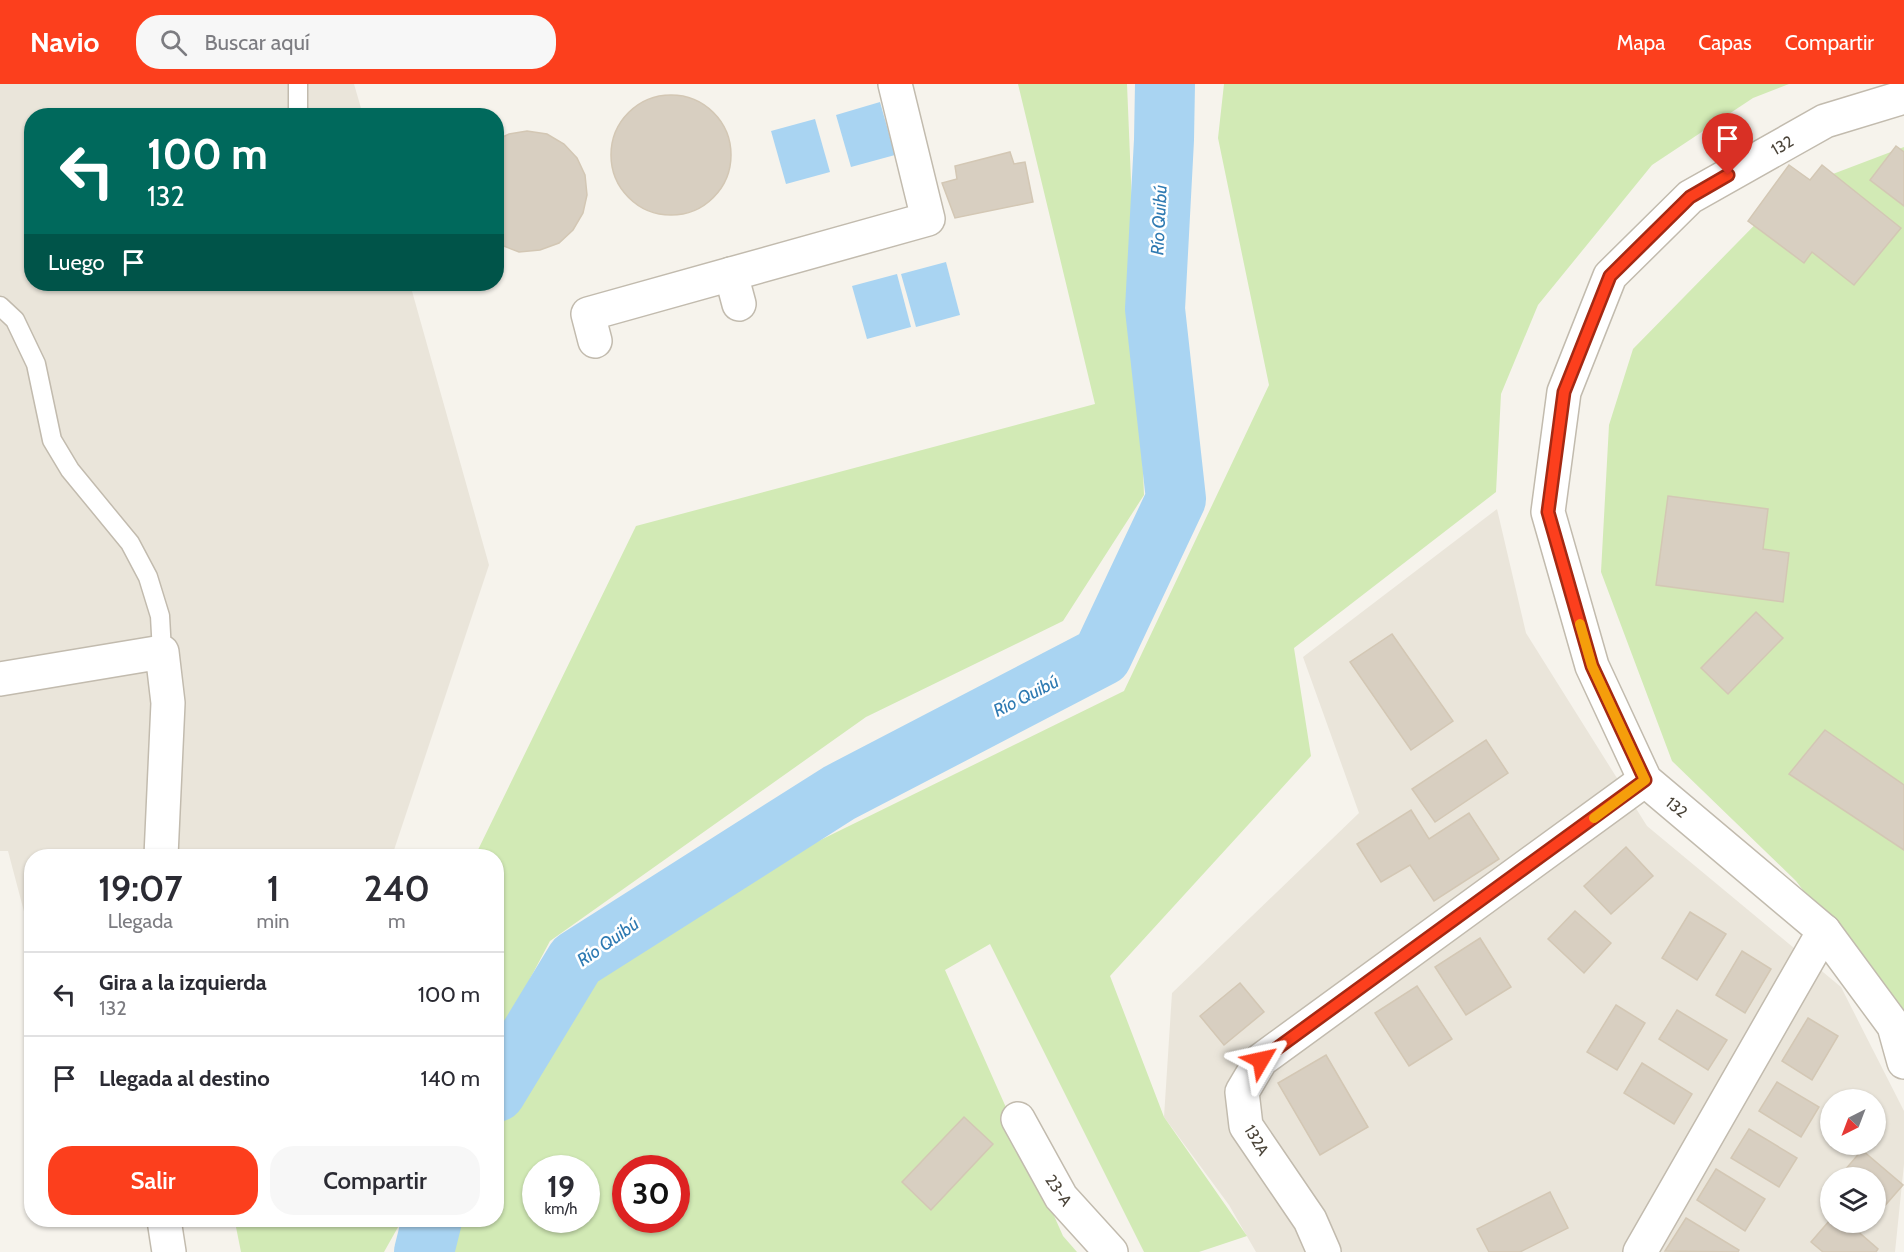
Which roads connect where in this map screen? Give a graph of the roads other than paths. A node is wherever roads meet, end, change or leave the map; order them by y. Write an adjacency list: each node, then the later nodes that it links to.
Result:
1 (298, 84): 4 (lane)
2 (895, 84): 6 (street)
3 (1904, 97): 9 (street, 132)
4 (298, 108)
5 (0, 306): 7 (lane)
6 (595, 341)
7 (162, 652): 8 (street); 10 (street)
8 (0, 678)
9 (1645, 780): 11 (street, 132); 17 (street, 132A)
10 (161, 849)
11 (1824, 931): 12 (street, 132); 18 (street)
12 (1904, 1062)
13 (1018, 1119): 16 (street, 23-A)
14 (165, 1227): 15 (street)
15 (169, 1252)
16 (1112, 1252)
17 (1324, 1252)
18 (1640, 1252)

